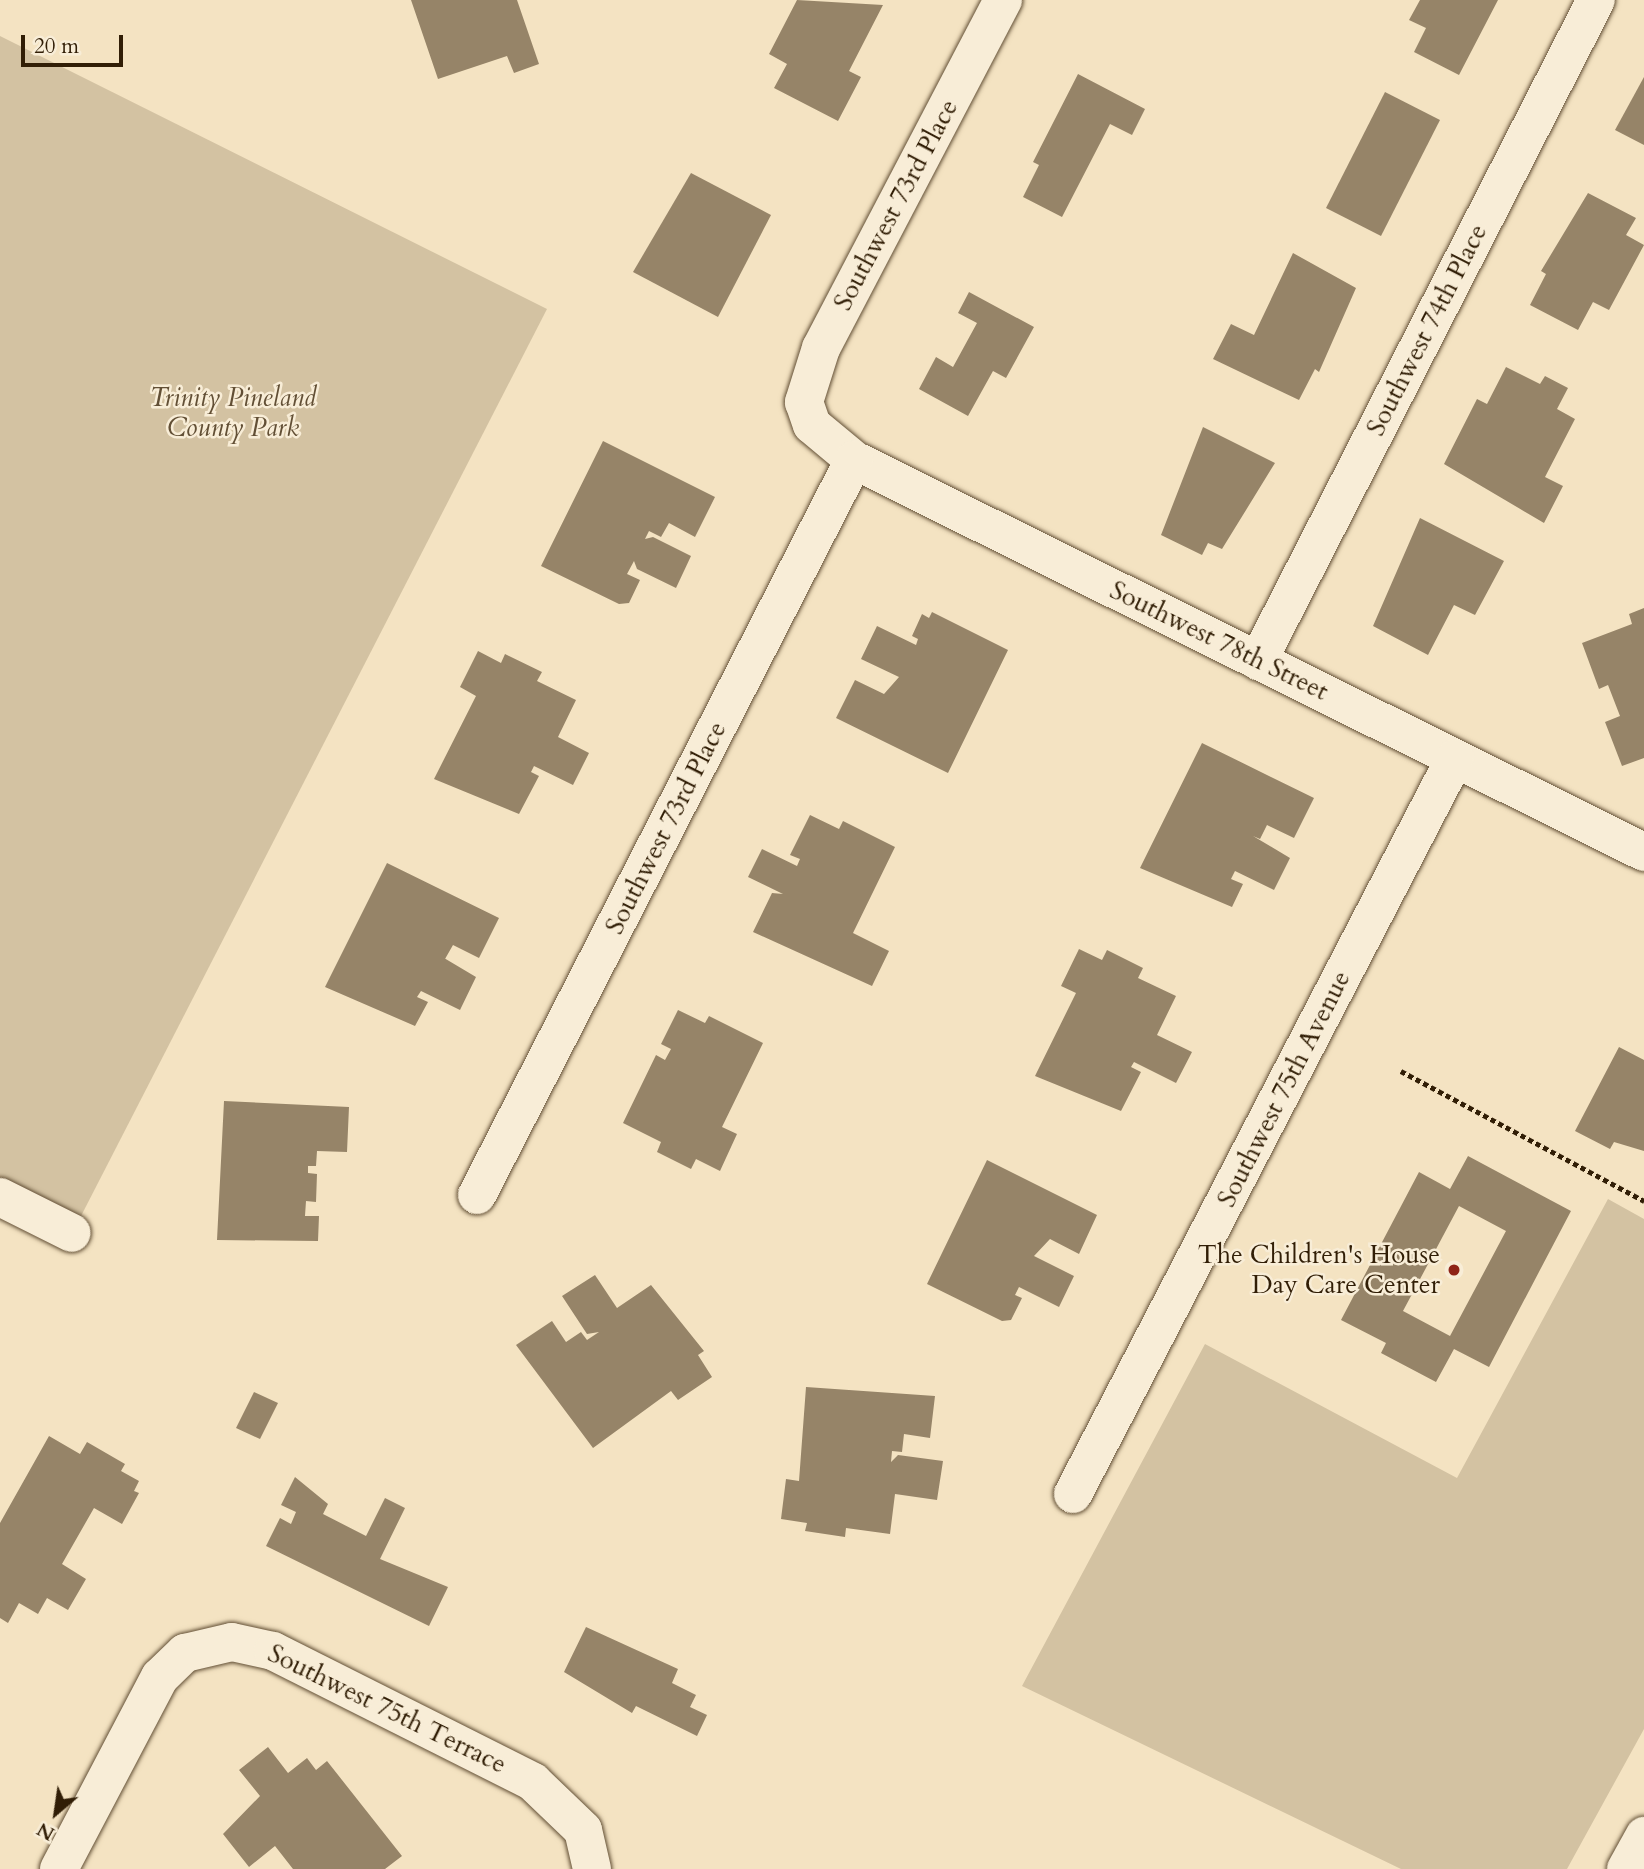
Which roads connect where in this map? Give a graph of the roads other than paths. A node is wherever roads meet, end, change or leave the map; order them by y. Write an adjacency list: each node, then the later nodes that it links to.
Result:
1 (1003, 0): 3 (street, Southwest 73rd Place)
2 (1596, 0): 5 (street, Southwest 74th Place)
3 (806, 415): 4 (street, Southwest 78th Street)
4 (855, 460): 5 (street, Southwest 78th Street); 8 (street, Southwest 73rd Place)
5 (1258, 661): 6 (street, Southwest 78th Street)
6 (1455, 758): 7 (street, Southwest 78th Street); 11 (street, Southwest 75th Avenue)
7 (1644, 852)
8 (477, 1195)
9 (0, 1198): 10 (street)
10 (72, 1233)
11 (1073, 1494)
12 (1644, 1836): 15 (street)
13 (59, 1869): 14 (street, Southwest 75th Terrace)
14 (592, 1869)
15 (1626, 1869)

